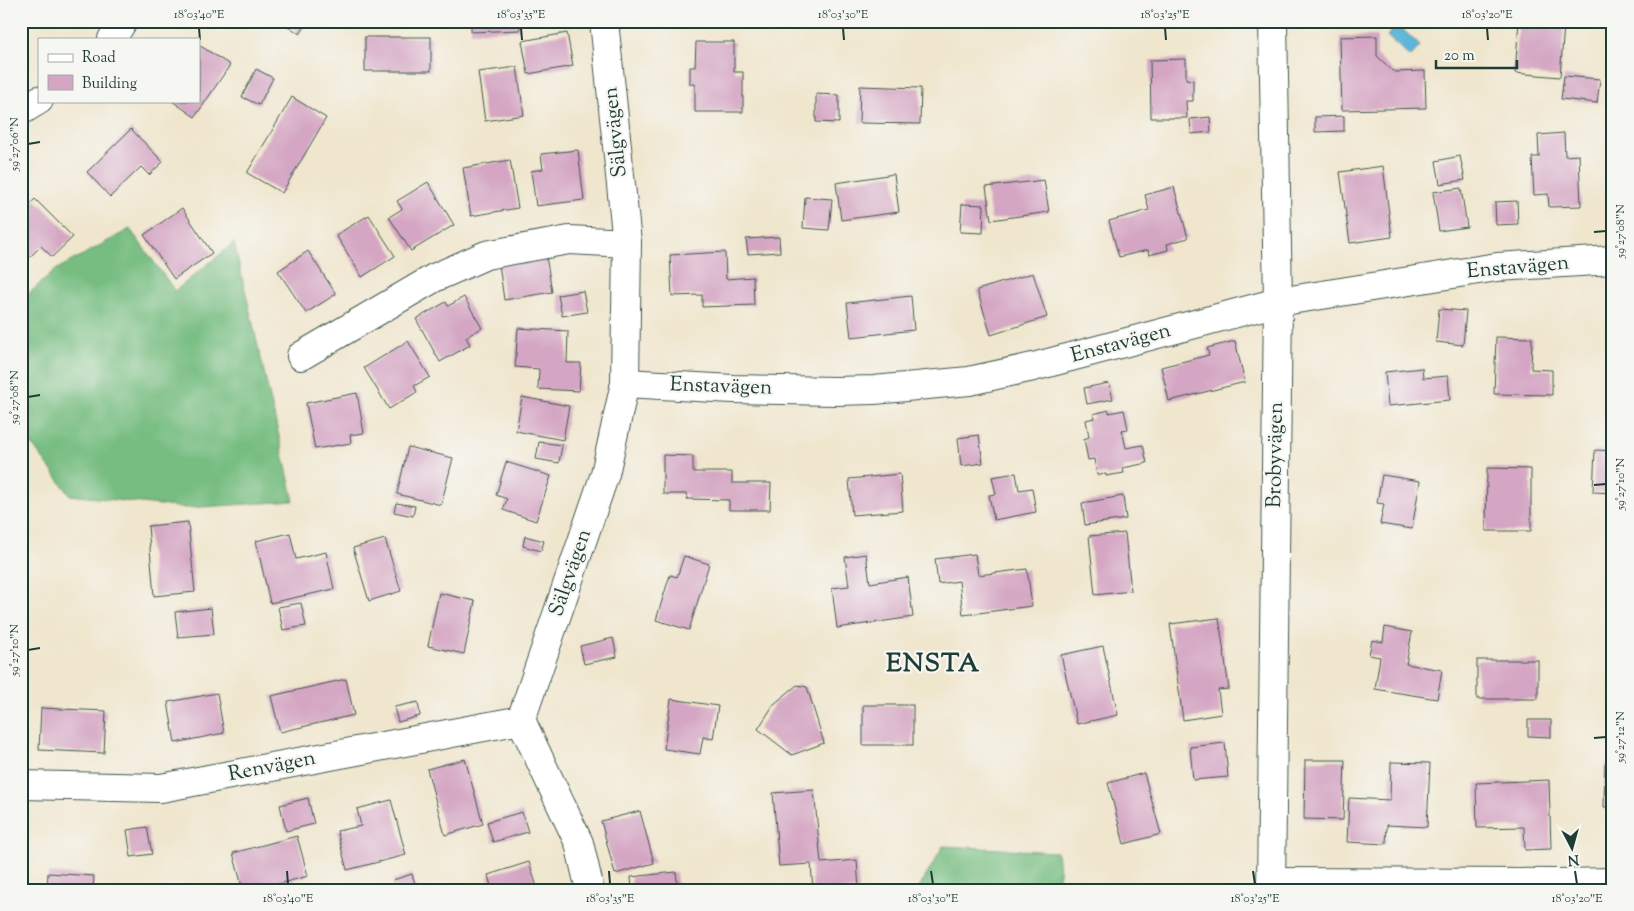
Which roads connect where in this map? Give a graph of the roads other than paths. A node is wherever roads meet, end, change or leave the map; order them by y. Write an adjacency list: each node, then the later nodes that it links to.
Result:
1 (123, 21): 5 (street)
2 (604, 21): 3 (street); 8 (street, Sälgvägen)
3 (608, 21)
4 (1273, 21): 10 (street, Brobyvägen)
5 (113, 38)
6 (38, 101): 7 (street)
7 (21, 111)
8 (627, 242): 11 (street); 12 (street, Sälgvägen)
9 (1613, 260): 10 (street, Enstavägen)
10 (1278, 302): 12 (street, Enstavägen); 16 (street, Brobyvägen)
11 (301, 356)
12 (626, 383): 13 (street, Sälgvägen)
13 (521, 720): 14 (street, Renvägen); 17 (street)
14 (21, 785)
15 (1613, 882): 16 (street)
16 (1271, 886)
17 (590, 890)

